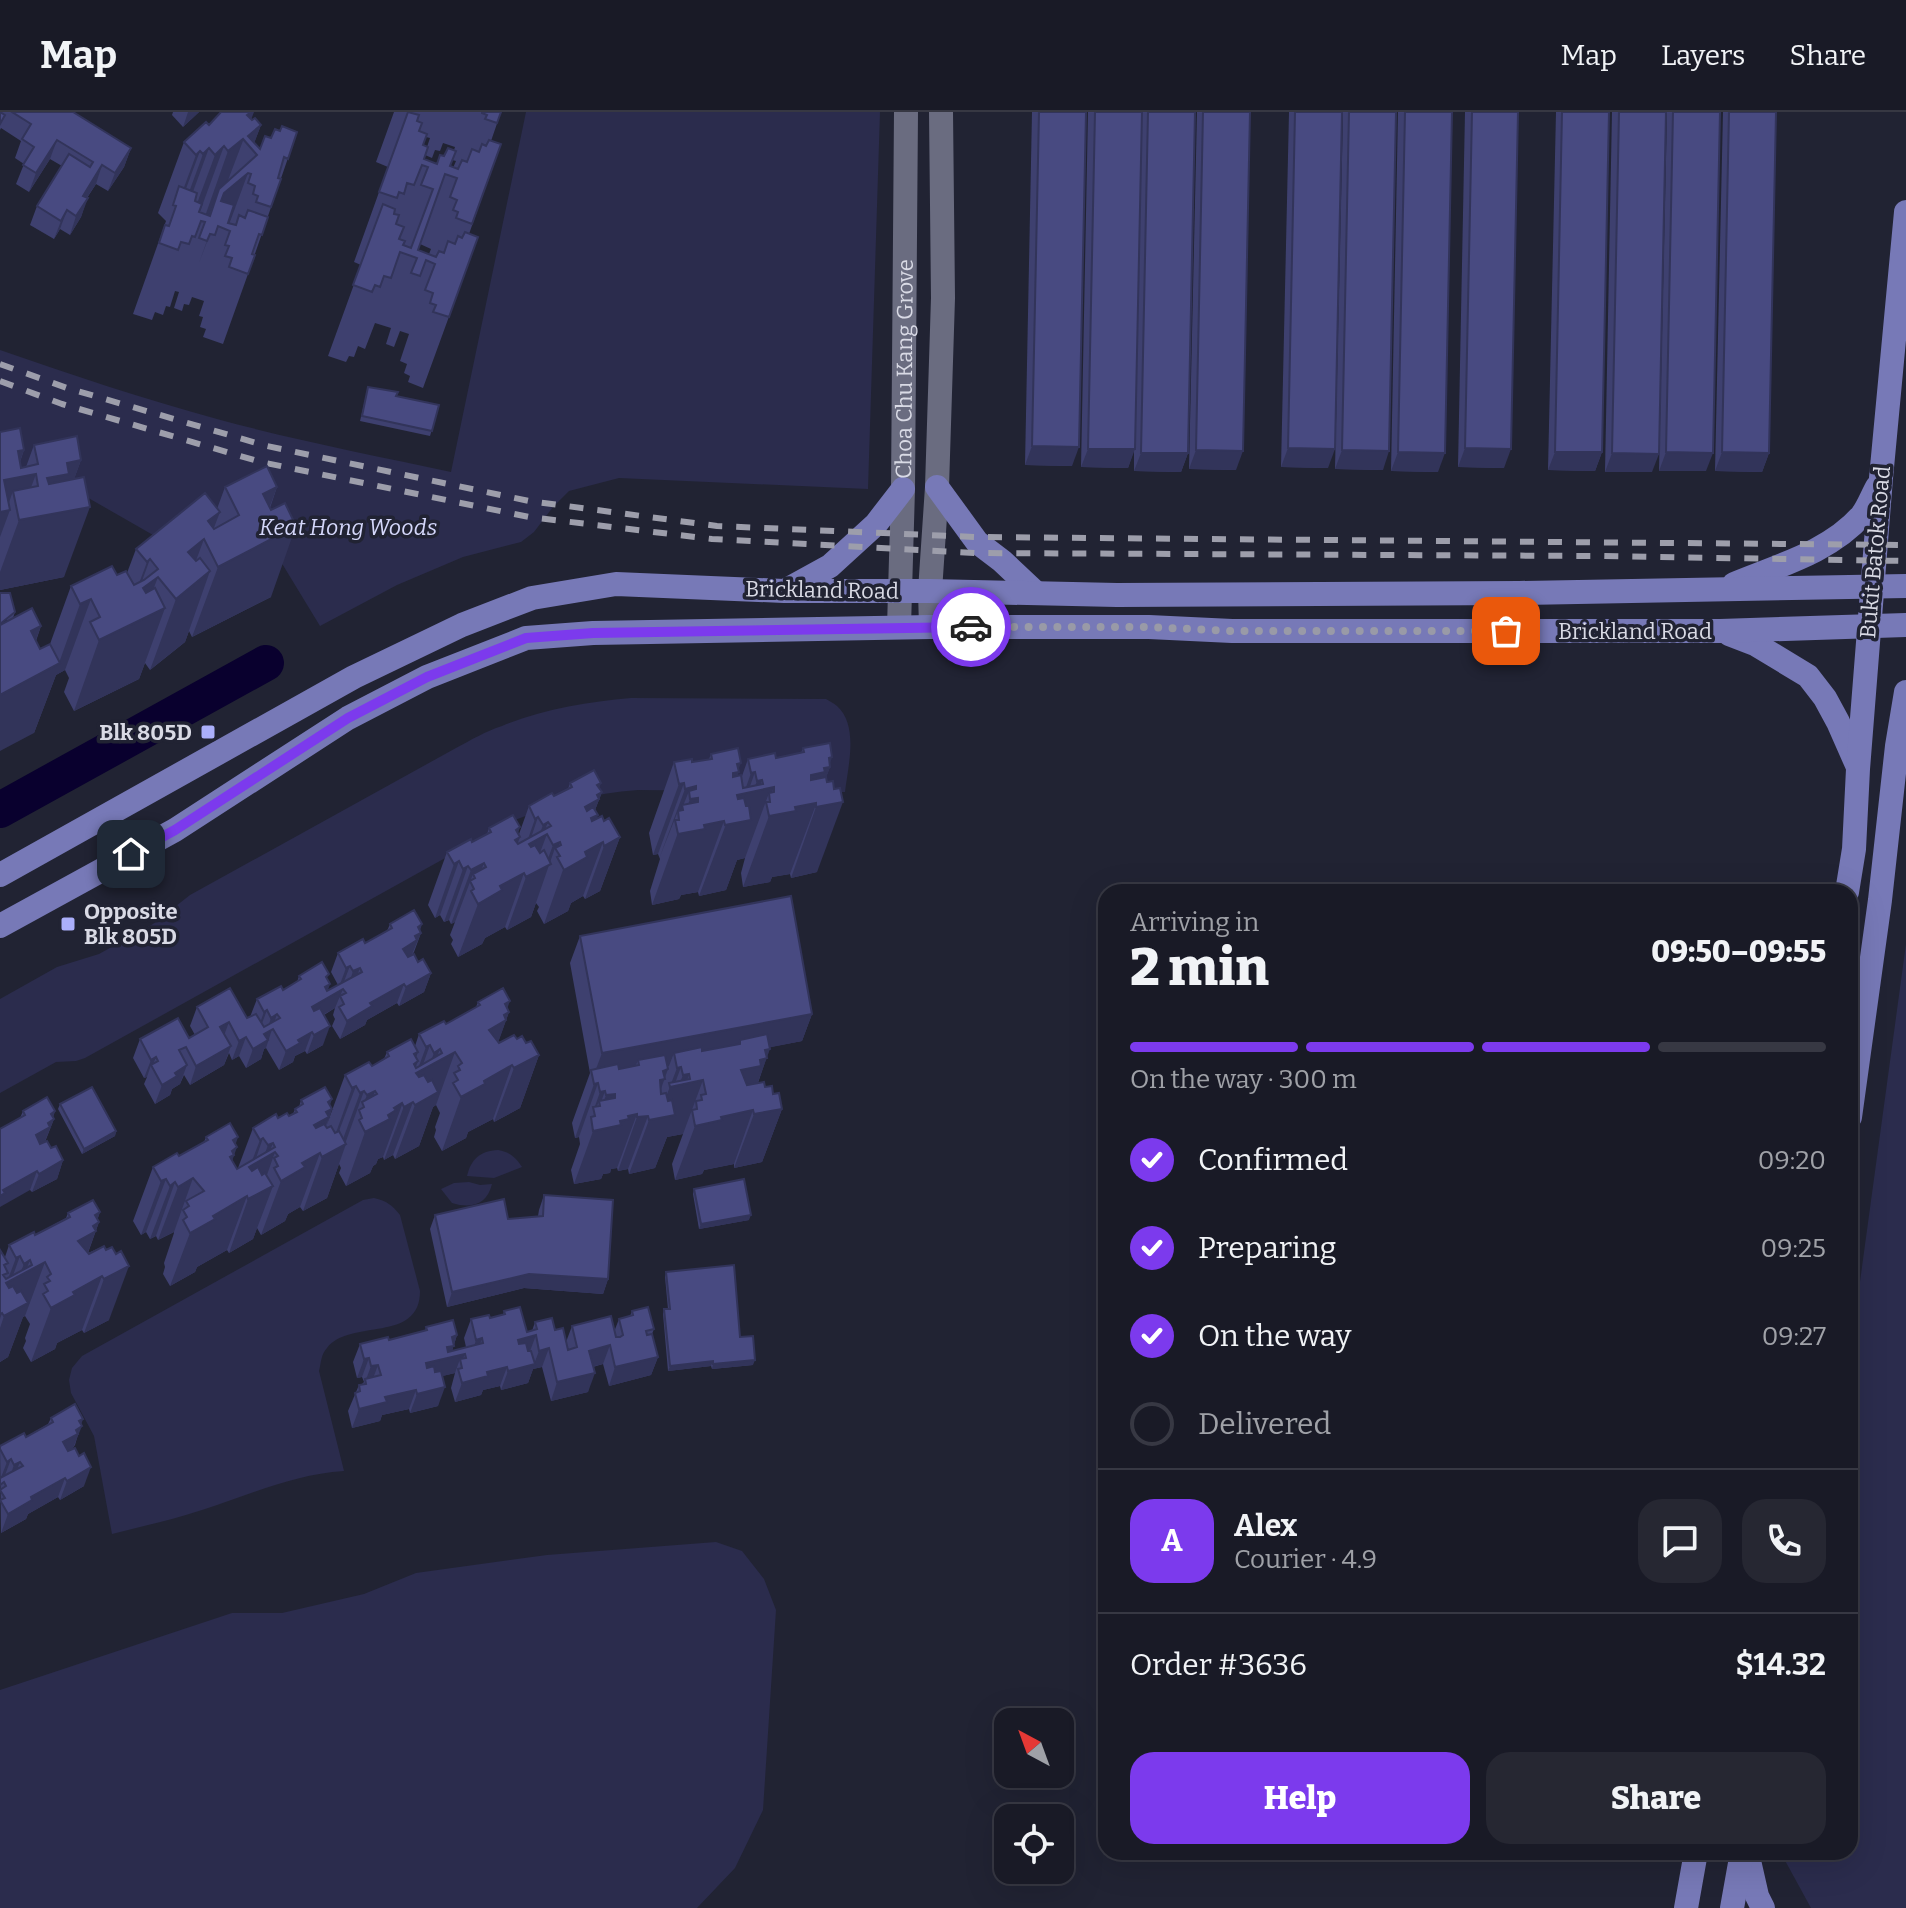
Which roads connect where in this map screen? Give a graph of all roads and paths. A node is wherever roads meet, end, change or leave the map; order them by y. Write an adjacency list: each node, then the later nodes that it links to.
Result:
1 (906, 112): 6 (street, Choa Chu Kang Grove)
2 (941, 112): 5 (street, Choa Chu Kang Grove)
3 (1906, 212): 4 (main road, Bukit Batok Road)
4 (1881, 478): 7 (main road, Bukit Batok Road); 9 (main road)
5 (937, 487): 12 (street, Choa Chu Kang Grove); 13 (main road)
6 (903, 489): 10 (main road); 11 (street, Choa Chu Kang Grove)
7 (1872, 586): 8 (main road, Brickland Road); 9 (main road, Brickland Road); 17 (main road, Bukit Batok Road)
8 (1906, 586)
9 (1720, 589): 13 (main road, Brickland Road)
10 (784, 591): 11 (main road, Brickland Road); 22 (main road, Brickland Road)
11 (899, 591): 12 (main road, Brickland Road); 15 (street, Choa Chu Kang Grove)
12 (930, 591): 13 (main road, Brickland Road); 16 (street, Choa Chu Kang Grove)
13 (1036, 593)
14 (1906, 625): 17 (main road, Brickland Road)
15 (899, 627): 16 (main road, Brickland Road); 24 (main road, Brickland Road)
16 (931, 627): 18 (main road, Brickland Road)
17 (1869, 627): 18 (main road, Brickland Road); 21 (main road, Bukit Batok Road)
18 (1720, 631): 21 (main road)
19 (1906, 692): 20 (main road)
20 (1902, 737): 25 (main road)
21 (1858, 769): 23 (main road, Bukit Batok Road)
22 (0, 875)
23 (1848, 884)
24 (0, 926)
25 (1858, 1059)
26 (1695, 1860): 29 (main road)
27 (1742, 1860): 30 (main road)
28 (1746, 1860): 31 (main road)
29 (1686, 1908)
30 (1732, 1908)
31 (1763, 1908)

